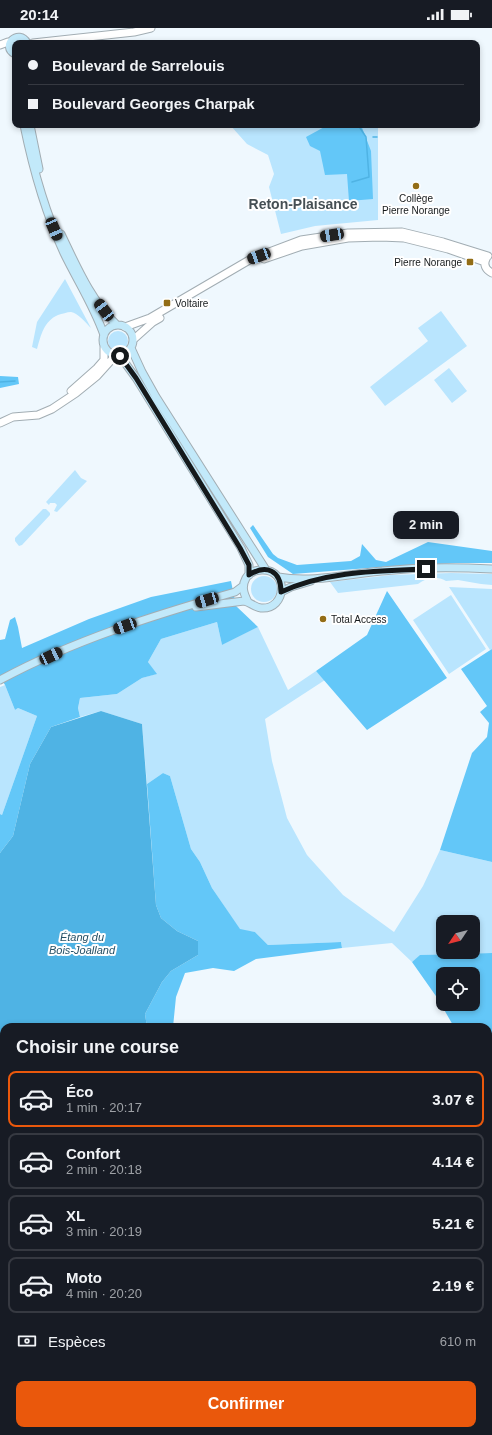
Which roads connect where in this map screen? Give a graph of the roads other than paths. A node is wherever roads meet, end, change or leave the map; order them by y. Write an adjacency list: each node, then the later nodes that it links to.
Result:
1 (151, 28): 4 (street)
2 (17, 32): 3 (main road); 6 (main road)
3 (26, 40)
4 (61, 40)
5 (0, 45): 6 (street)
6 (8, 45): 7 (street); 8 (main road)
7 (0, 49)
8 (12, 51)
9 (25, 128): 15 (main road)
10 (31, 128): 13 (main road)
11 (488, 257): 12 (street); 14 (street); 16 (street)
12 (492, 273)
13 (117, 325): 14 (main road); 15 (main road)
14 (125, 327): 16 (main road)
15 (104, 335): 17 (main road)
16 (134, 339): 18 (main road)
17 (104, 348): 19 (main road); 20 (street)
18 (131, 348): 19 (main road); 23 (main road)
19 (117, 356): 21 (street); 24 (main road)
20 (0, 419)
21 (0, 423)
22 (492, 569): 26 (main road)
23 (266, 570): 24 (main road); 25 (main road)
24 (249, 575): 27 (main road)
25 (278, 577): 26 (main road); 28 (main road)
26 (325, 578): 28 (main road)
27 (243, 586): 29 (main road); 30 (main road)
28 (281, 592): 29 (main road)
29 (248, 602): 30 (main road)
30 (164, 613): 31 (main road)
31 (0, 680)

